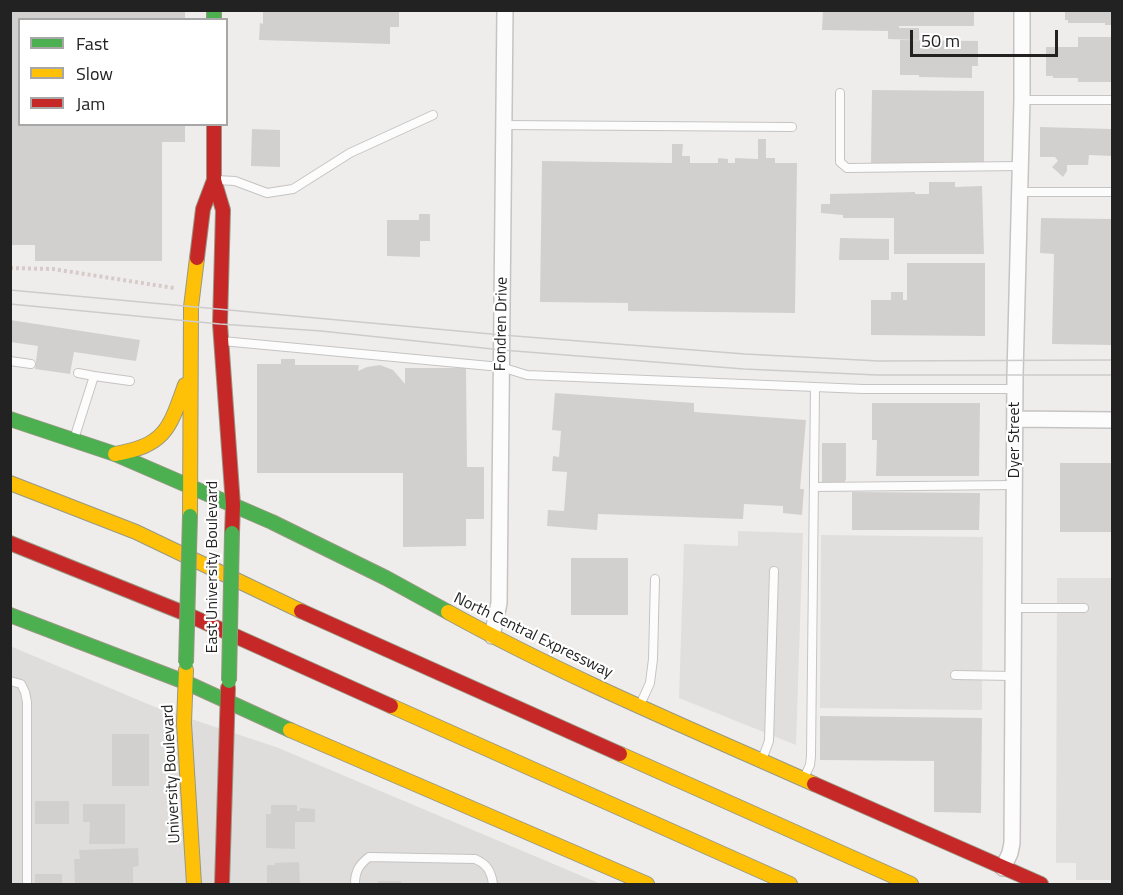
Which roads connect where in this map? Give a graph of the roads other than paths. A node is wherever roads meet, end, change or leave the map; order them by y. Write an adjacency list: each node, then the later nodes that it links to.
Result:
1 (505, 10): 7 (street, Fondren Drive)
2 (1022, 10): 4 (street, Dyer Street)
3 (840, 93): 10 (lane)
4 (1022, 100): 5 (lane); 10 (street, Dyer Street)
5 (1113, 100)
6 (433, 115): 11 (lane)
7 (504, 125): 9 (lane); 17 (street, Fondren Drive)
8 (214, 126): 11 (main road, East University Boulevard)
9 (792, 127)
10 (1020, 166): 12 (street, Dyer Street)
11 (214, 180): 14 (main road, East University Boulevard); 19 (main road, East University Boulevard)
12 (1020, 192): 13 (lane); 23 (street, Dyer Street)
13 (1113, 192)
14 (221, 341): 17 (lane); 33 (main road, East University Boulevard)
15 (10, 361): 16 (lane)
16 (31, 364)
17 (501, 367): 22 (lane); 42 (street, Fondren Drive)
18 (78, 373): 20 (lane)
19 (190, 373): 28 (main road); 31 (main road, East University Boulevard)
20 (94, 376): 21 (lane); 27 (lane)
21 (130, 381)
22 (815, 387): 23 (lane); 32 (lane)
23 (1015, 389): 25 (street, Dyer Street)
24 (10, 419): 27 (main road, North Central Expressway)
25 (1015, 419): 26 (street); 30 (street, Dyer Street)
26 (1113, 420)
27 (74, 440): 28 (main road, North Central Expressway)
28 (115, 454): 31 (main road, North Central Expressway)
29 (10, 483): 60 (main road)
30 (1015, 485): 32 (lane); 39 (street, Dyer Street)
31 (191, 487): 33 (main road, North Central Expressway); 43 (main road, East University Boulevard, bridge)
32 (814, 488): 51 (lane)
33 (232, 505): 42 (main road, North Central Expressway); 48 (main road, East University Boulevard, bridge)
34 (10, 543): 36 (main road)
35 (10, 554): 36 (main road)
36 (44, 556): 59 (main road)
37 (774, 571): 50 (lane)
38 (655, 579): 49 (lane)
39 (1014, 608): 40 (lane); 45 (street, Dyer Street)
40 (1084, 608)
41 (10, 615): 47 (main road)
42 (492, 636): 49 (main road, North Central Expressway)
43 (186, 663): 47 (main road, University Boulevard)
44 (955, 675): 45 (lane)
45 (1013, 676): 52 (street, Dyer Street)
46 (10, 681): 53 (lane)
47 (185, 682): 48 (main road); 54 (main road, University Boulevard)
48 (228, 702): 55 (main road, East University Boulevard); 58 (main road)
49 (639, 706): 50 (main road, North Central Expressway)
50 (762, 761): 51 (main road, North Central Expressway)
51 (803, 780): 52 (main road, North Central Expressway)
52 (1002, 868): 61 (main road, North Central Expressway)
53 (27, 885)
54 (194, 885)
55 (222, 885)
56 (355, 885): 57 (lane)
57 (493, 885)
58 (647, 885)
59 (790, 885)
60 (911, 885)
61 (1041, 885)

